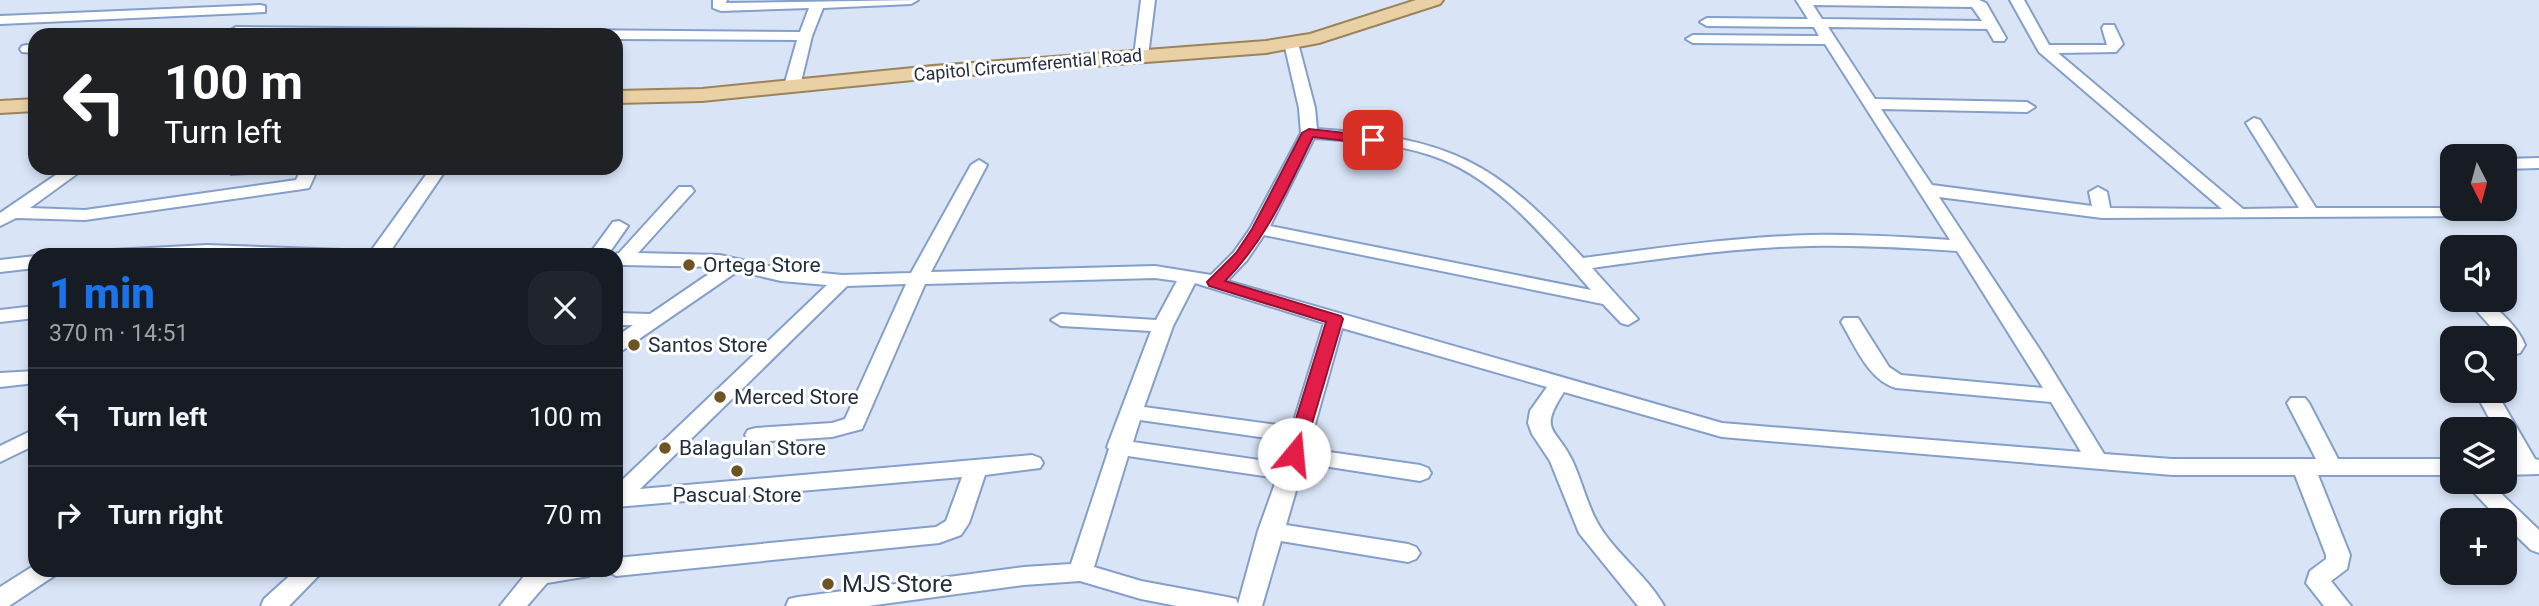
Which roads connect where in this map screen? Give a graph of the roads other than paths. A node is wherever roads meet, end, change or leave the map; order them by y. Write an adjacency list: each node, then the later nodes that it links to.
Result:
1 (720, 0): 8 (street)
2 (911, 0): 8 (street)
3 (1148, 0): 22 (street)
4 (1434, 0): 20 (main road, Capitol Circumferential Road)
5 (1804, 0): 12 (street); 12 (street)
6 (2017, 0): 21 (street)
7 (265, 5): 9 (street); 13 (street)
8 (817, 6): 16 (street)
9 (0, 20)
10 (1707, 22): 11 (street)
11 (1745, 23): 12 (street); 17 (street)
12 (1819, 24): 19 (street)
13 (240, 28)
14 (2109, 28): 21 (street)
15 (623, 35): 16 (street)
16 (804, 36): 23 (street)
17 (1754, 38): 18 (street); 19 (street)
18 (1693, 39)
19 (1829, 40): 25 (street)
20 (1291, 43): 22 (main road, Capitol Circumferential Road); 30 (street)
21 (2043, 49): 43 (street)
22 (1141, 56): 23 (main road, Capitol Circumferential Road)
23 (792, 86): 24 (main road, Capitol Circumferential Road)
24 (623, 97)
25 (1871, 104): 28 (street); 37 (street)
26 (28, 105): 27 (main road)
27 (0, 107)
28 (2027, 107)
29 (2254, 123): 41 (street)
30 (1309, 133): 46 (street); 55 (street)
31 (2539, 163): 32 (street)
32 (2517, 164)
33 (979, 165): 57 (street)
34 (67, 175): 44 (street)
35 (307, 175): 44 (street)
36 (434, 175): 48 (street)
37 (1927, 190): 42 (street); 47 (street)
38 (685, 191): 50 (street)
39 (2098, 192): 42 (street)
40 (2440, 211): 41 (street)
41 (2310, 212): 43 (street)
42 (2102, 213): 43 (street)
43 (2239, 214)
44 (6, 217)
45 (619, 226): 49 (street)
46 (1259, 229): 59 (street); 60 (street)
47 (1962, 246): 55 (street); 76 (street)
48 (383, 248)
49 (603, 248)
50 (623, 255)
51 (623, 258): 53 (street)
52 (28, 263): 54 (street)
53 (737, 263): 58 (street); 67 (street)
54 (0, 265)
55 (1576, 265): 60 (street)
56 (1190, 276): 57 (street); 59 (street); 70 (street)
57 (918, 278): 58 (street); 80 (street)
58 (842, 281): 93 (street)
59 (1215, 282): 65 (street)
60 (1608, 299): 66 (street)
61 (2488, 312): 71 (street)
62 (28, 313): 63 (street)
63 (0, 316)
64 (623, 319): 67 (street)
65 (1335, 319): 75 (street); 83 (street)
66 (1628, 319)
67 (654, 320): 72 (street)
68 (1061, 320): 70 (street)
69 (1851, 322): 76 (street)
70 (1163, 326): 79 (street)
71 (2501, 326)
72 (623, 341)
73 (28, 378): 74 (street)
74 (0, 380)
75 (1559, 384): 85 (street); 111 (street)
76 (2058, 396): 85 (street)
77 (2298, 403): 88 (street)
78 (2492, 403): 90 (street)
79 (1132, 412): 82 (street); 83 (street)
80 (756, 435)
81 (28, 440): 84 (street)
82 (1118, 447): 83 (street); 100 (street)
83 (1294, 454): 92 (street); 96 (street)
84 (0, 455)
85 (2097, 460): 87 (street)
86 (1031, 463): 91 (street)
87 (2303, 466): 88 (street); 112 (street)
88 (2330, 466): 89 (street)
89 (2440, 467)
90 (2533, 467)
91 (976, 468): 95 (street); 99 (street)
92 (1420, 473)
93 (623, 492)
94 (2487, 494): 97 (street)
95 (623, 498)
96 (1270, 531): 98 (street); 110 (street)
97 (2539, 544)
98 (1408, 553)
99 (623, 566)
100 (1080, 572): 104 (street); 108 (street)
101 (34, 577): 105 (street)
102 (304, 577): 106 (street)
103 (538, 577): 107 (street)
104 (1138, 598): 109 (street)
105 (0, 599)
106 (273, 606)
107 (512, 606)
108 (798, 606)
109 (1227, 606)
110 (1250, 606)
111 (1653, 606)
112 (2339, 606)

